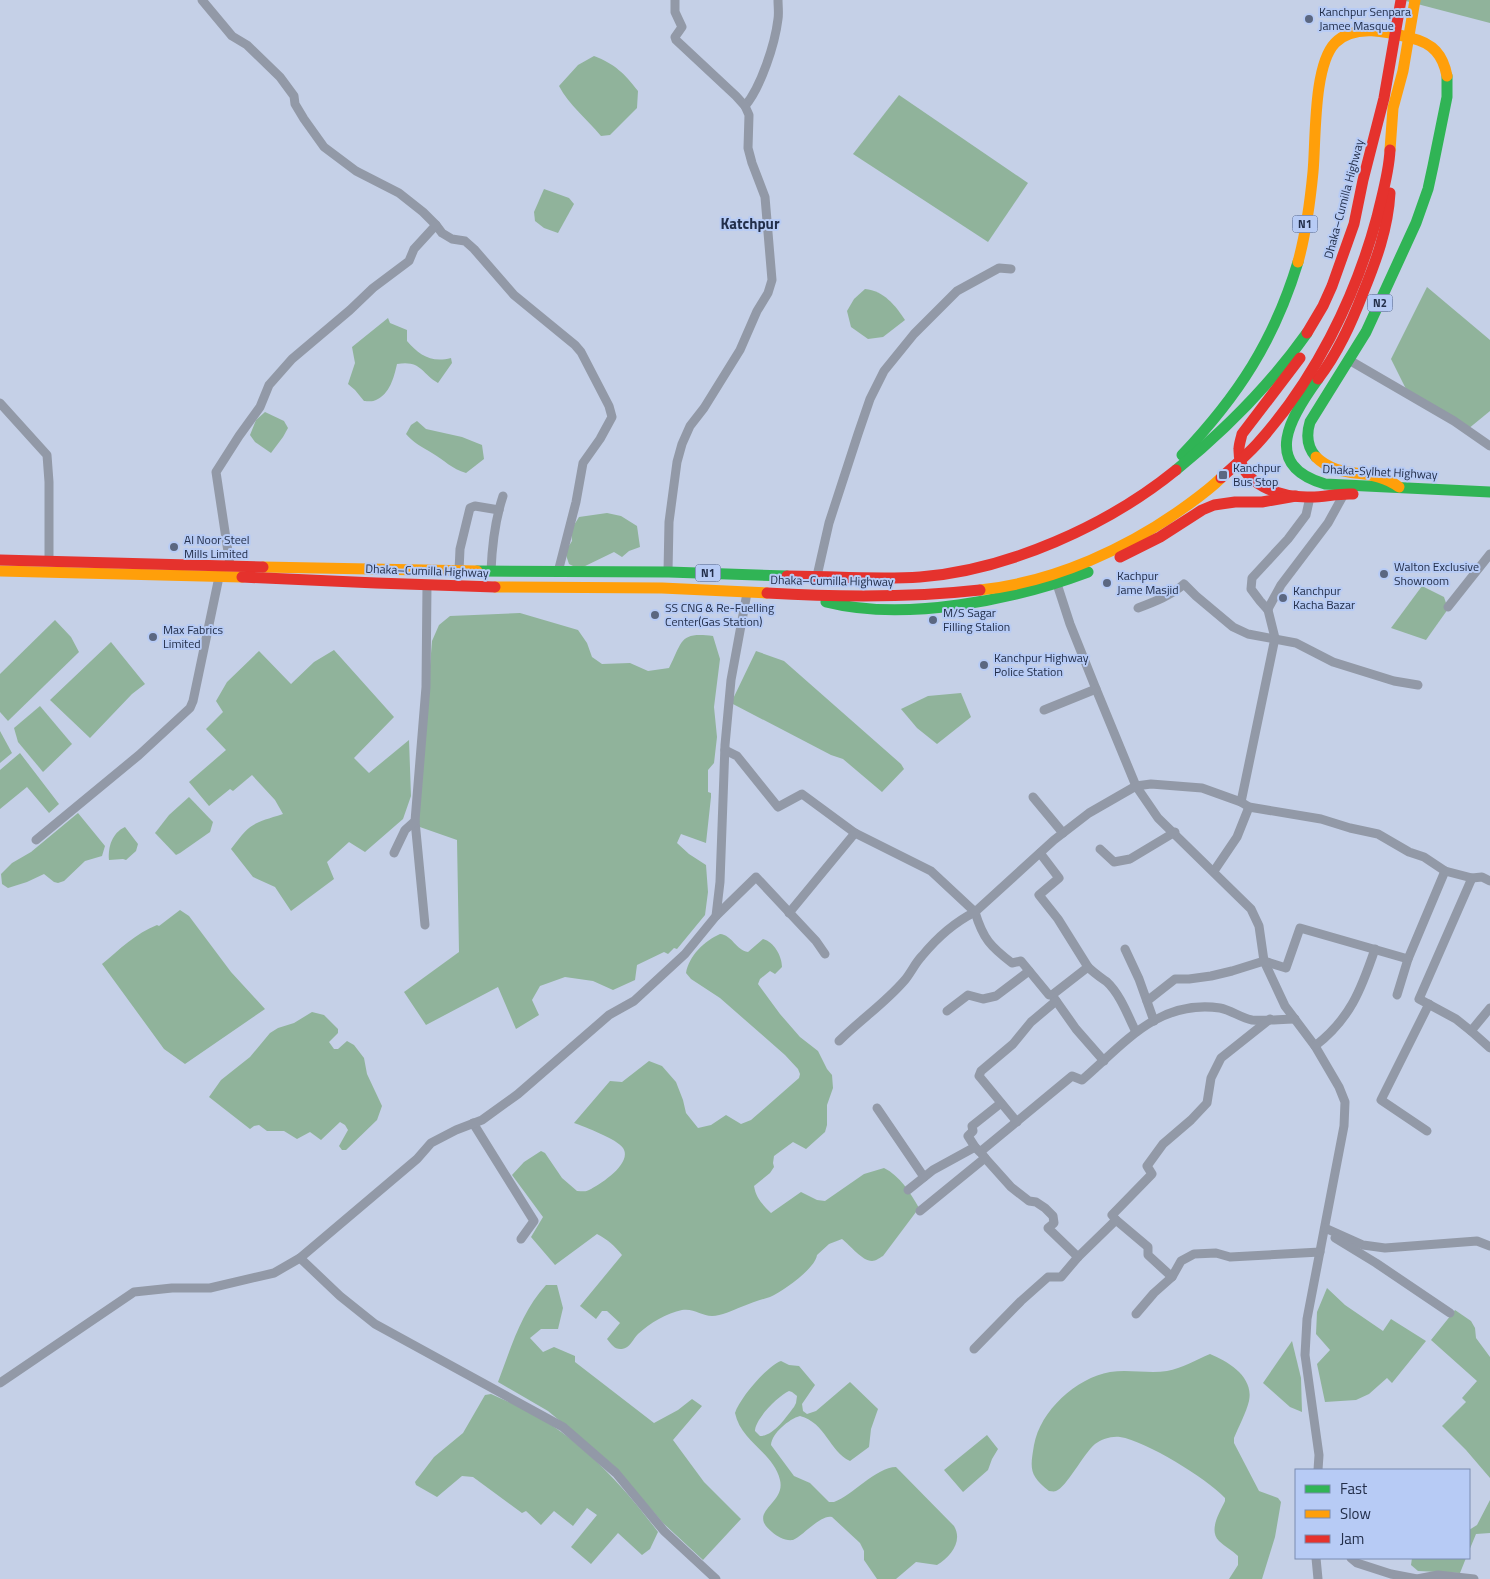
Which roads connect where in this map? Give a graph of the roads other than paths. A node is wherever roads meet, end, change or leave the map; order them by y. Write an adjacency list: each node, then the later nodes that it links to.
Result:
1 (202, 0): 12 (street)
2 (675, 0): 9 (street)
3 (778, 0): 9 (street)
4 (1393, 0): 8 (highway)
5 (1401, 0): 8 (highway, N1)
6 (1415, 0): 10 (highway, N1)
7 (1435, 49): 15 (highway, N2); 18 (highway, N1)
8 (1389, 67): 10 (highway, N1)
9 (744, 106): 35 (street)
10 (1386, 113): 11 (highway, Dhaka–Cumilla Highway / N1); 14 (highway, Dhaka–Cumilla Highway / N1)
11 (1388, 172): 19 (highway, Dhaka-Sylhet Highway / N2); 41 (highway, Dhaka–Cumilla Highway / N1)
12 (436, 225): 30 (street); 34 (street)
13 (1011, 269): 37 (street)
14 (1321, 312): 18 (highway, Dhaka–Cumilla Highway / N1); 23 (highway, Dhaka-Sylhet Highway)
15 (1349, 360): 17 (street); 19 (highway, N2)
16 (0, 403): 29 (street)
17 (1490, 446)
18 (1168, 477): 37 (highway, Dhaka–Cumilla Highway / N1)
19 (1399, 487): 20 (highway, Dhaka-Sylhet Highway / N2)
20 (1490, 492)
21 (1344, 494): 24 (highway, Dhaka-Sylhet Highway); 25 (highway, Dhaka-Sylhet Highway); 44 (street)
22 (503, 496): 26 (street)
23 (1296, 496): 24 (highway, Dhaka-Sylhet Highway); 38 (highway, N1)
24 (1310, 497): 44 (street)
25 (1490, 499)
26 (499, 510): 32 (street); 33 (street)
27 (1490, 554): 42 (street)
28 (0, 560): 29 (highway, Dhaka–Cumilla Highway / N1)
29 (49, 561): 30 (highway, Dhaka–Cumilla Highway / N1)
30 (230, 566): 32 (highway, Dhaka–Cumilla Highway / N1)
31 (0, 571): 36 (highway, Dhaka–Cumilla Highway / N1)
32 (459, 571): 33 (highway, Dhaka–Cumilla Highway / N1)
33 (491, 571): 34 (highway, Dhaka–Cumilla Highway / N1)
34 (558, 572): 35 (highway, Dhaka–Cumilla Highway / N1)
35 (668, 572): 37 (highway, Dhaka–Cumilla Highway / N1)
36 (219, 576): 39 (highway, Dhaka–Cumilla Highway / N1); 58 (street)
37 (817, 576)
38 (1057, 584): 41 (highway, N1); 47 (street)
39 (427, 585): 40 (highway, Dhaka–Cumilla Highway / N1); 54 (street)
40 (747, 593): 41 (highway, Dhaka–Cumilla Highway / N1); 49 (street)
41 (812, 596)
42 (1448, 607)
43 (1138, 608): 45 (street)
44 (1268, 610): 45 (street)
45 (1275, 638): 46 (street); 52 (street)
46 (1418, 685)
47 (1096, 689): 48 (street); 50 (street)
48 (1044, 710)
49 (725, 750): 56 (street); 68 (street)
50 (1136, 786): 52 (street); 55 (street); 57 (street)
51 (1033, 797): 57 (street)
52 (1241, 802): 53 (street)
53 (1249, 807): 62 (street); 63 (street)
54 (415, 822): 60 (street); 69 (street)
55 (1175, 832): 59 (street); 62 (street)
56 (855, 833): 66 (street); 67 (street)
57 (1063, 833): 61 (street)
58 (36, 840)
59 (1100, 849)
60 (394, 853)
61 (1040, 853): 66 (street); 75 (street)
62 (1214, 871): 74 (street)
63 (1445, 871): 64 (street); 73 (street)
64 (1472, 878): 65 (street); 80 (street)
65 (1490, 881)
66 (975, 912): 76 (street); 88 (street)
67 (789, 913): 68 (street); 72 (street)
68 (716, 916): 95 (street)
69 (424, 925)
70 (1375, 949): 73 (street); 74 (street); 89 (street)
71 (1125, 950): 79 (street)
72 (825, 954)
73 (1408, 959): 77 (street)
74 (1264, 961): 79 (street); 84 (street)
75 (1088, 967): 78 (street); 87 (street)
76 (1029, 971): 78 (street); 82 (street)
77 (1397, 995)
78 (1054, 998): 91 (street); 92 (street)
79 (1147, 1001): 85 (street)
80 (1429, 1004): 86 (street); 96 (street)
81 (1490, 1008): 86 (street)
82 (947, 1012)
83 (1270, 1019): 84 (street); 85 (street); 101 (street)
84 (1295, 1019): 89 (street)
85 (1154, 1021): 87 (street)
86 (1470, 1031): 90 (street)
87 (1136, 1032): 91 (street)
88 (839, 1041)
89 (1315, 1046): 102 (street)
90 (1490, 1048)
91 (1104, 1061): 94 (street)
92 (1001, 1103): 94 (street); 97 (street)
93 (878, 1108): 98 (street)
94 (1017, 1122): 97 (street)
95 (473, 1123): 103 (street); 107 (street)
96 (1427, 1132)
97 (980, 1152): 98 (street); 100 (street); 106 (street)
98 (924, 1177): 99 (street)
99 (908, 1190)
100 (920, 1211)
101 (1116, 1220): 106 (street); 108 (street)
102 (1325, 1229): 104 (street); 105 (street); 109 (street)
103 (522, 1239)
104 (1490, 1246)
105 (1320, 1252): 108 (street); 113 (street)
106 (1078, 1257): 111 (street)
107 (300, 1258): 112 (street); 116 (street)
108 (1172, 1277): 110 (street)
109 (1450, 1313)
110 (1136, 1314)
111 (974, 1349)
112 (0, 1383)
113 (1318, 1469)
114 (1316, 1559): 117 (street)
115 (1352, 1559): 118 (street)
116 (716, 1579)
117 (1318, 1579)
118 (1474, 1579)

